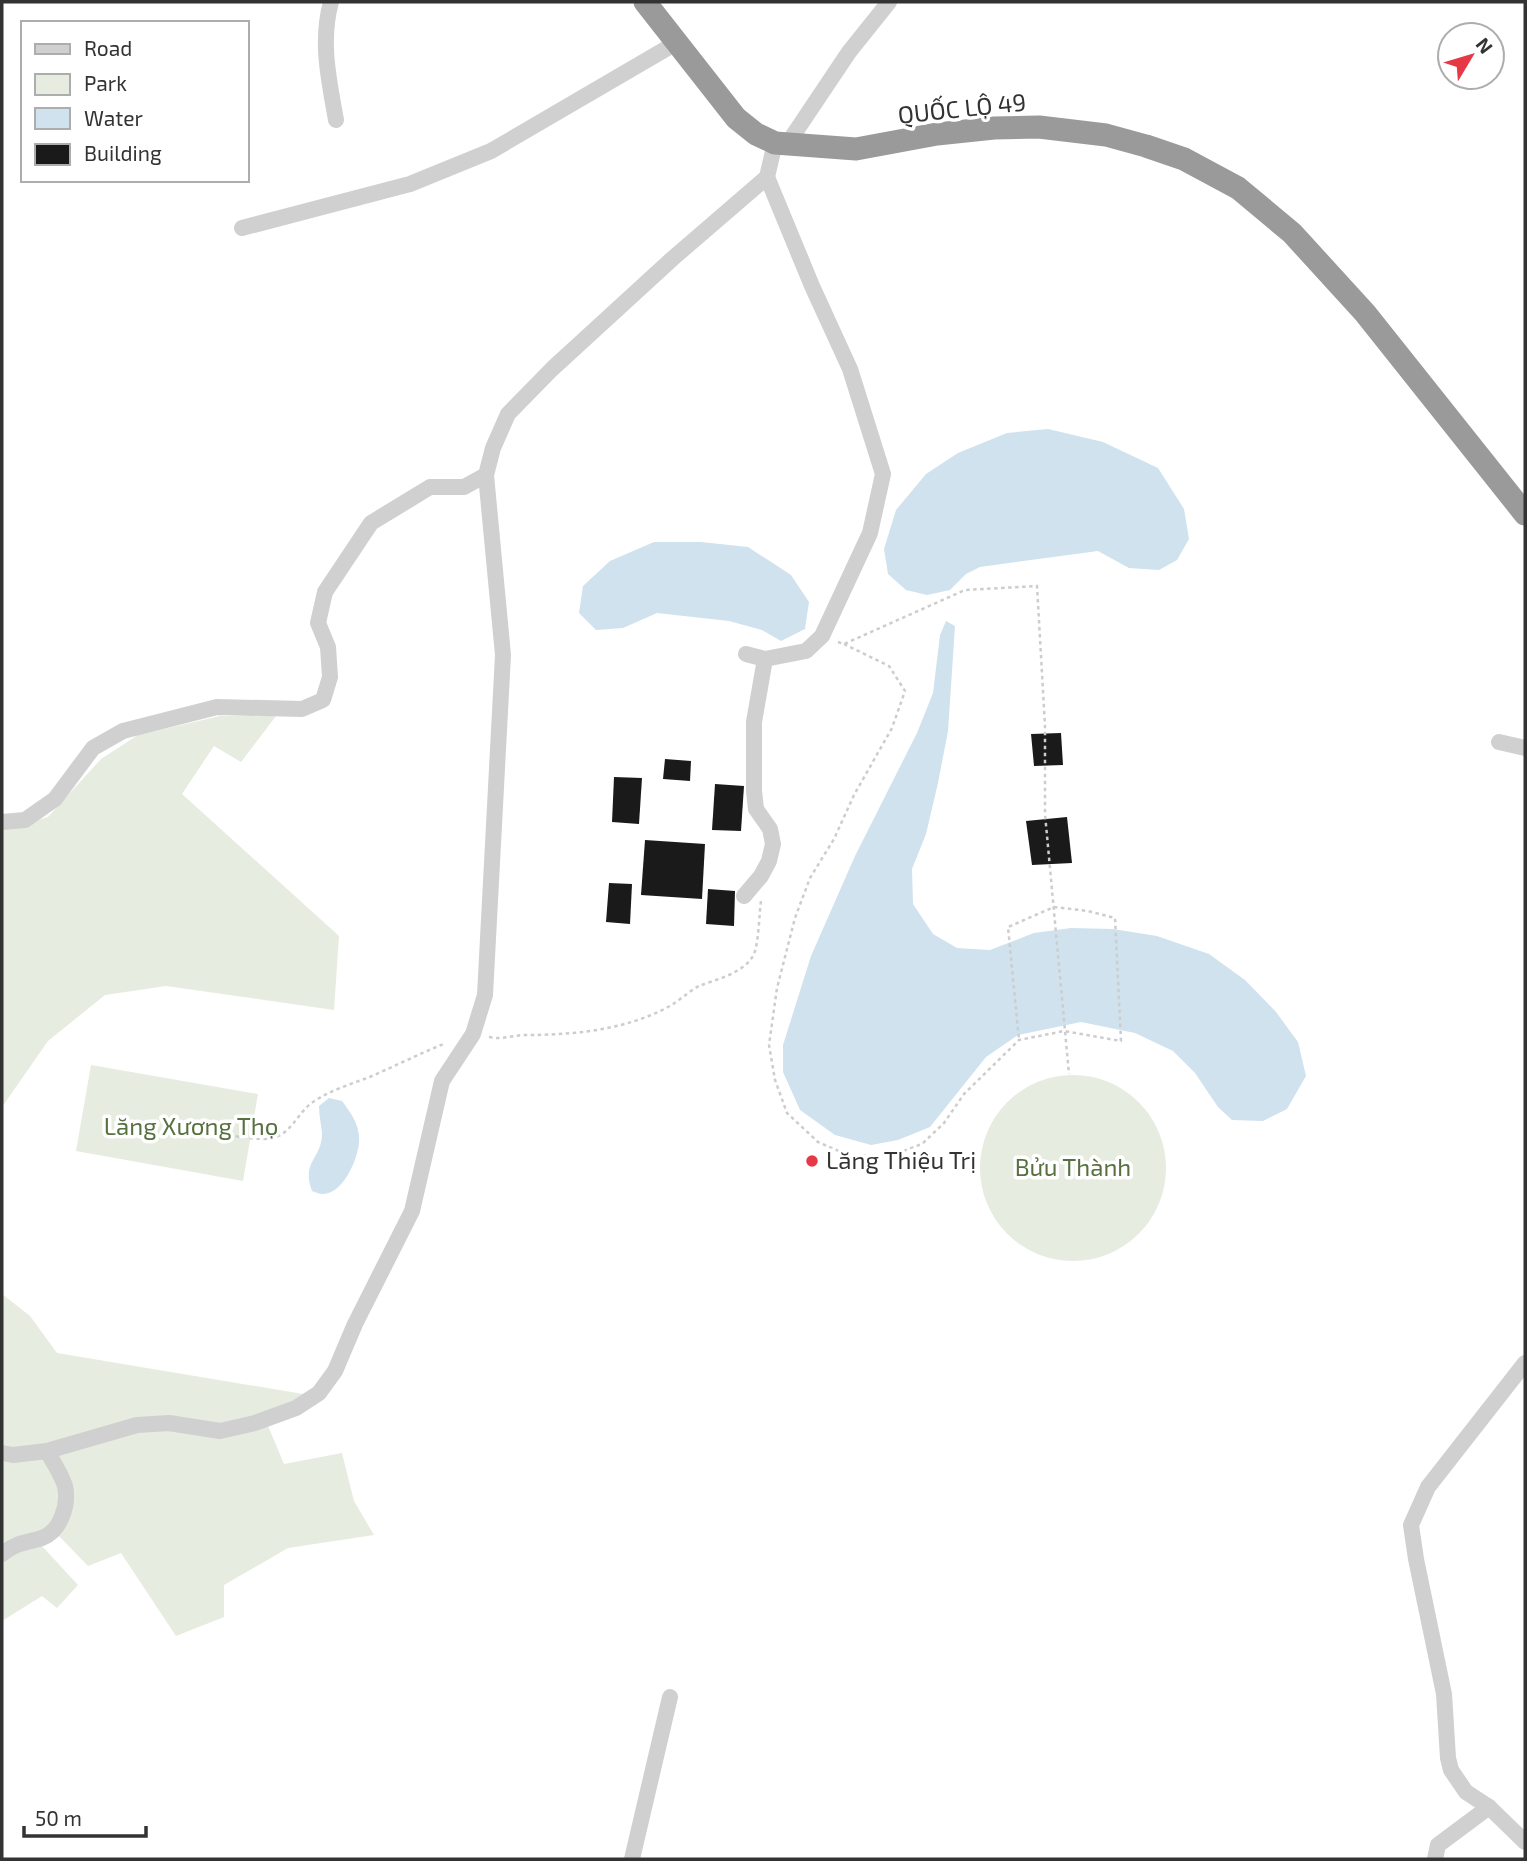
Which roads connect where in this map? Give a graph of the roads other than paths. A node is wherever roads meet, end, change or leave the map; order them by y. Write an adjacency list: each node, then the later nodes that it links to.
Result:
1 (331, 2): 5 (street)
2 (645, 2): 4 (highway, QUỐC LỘ 49)
3 (889, 2): 6 (street)
4 (676, 43): 6 (highway, QUỐC LỘ 49); 8 (street)
5 (337, 120)
6 (782, 143): 7 (street); 10 (highway, QUỐC LỘ 49)
7 (767, 177): 9 (street); 12 (street)
8 (242, 228)
9 (486, 475): 15 (street); 18 (street)
10 (1525, 514)
11 (746, 654): 12 (street)
12 (765, 659): 16 (street)
13 (1499, 742): 14 (street)
14 (1525, 748)
15 (2, 822)
16 (744, 896)
17 (1525, 1363): 22 (street)
18 (47, 1451): 19 (street); 20 (street)
19 (2, 1453)
20 (2, 1554)
21 (670, 1697): 24 (street)
22 (1489, 1807): 23 (street); 25 (street)
23 (1525, 1842)
24 (632, 1859)
25 (1435, 1859)

